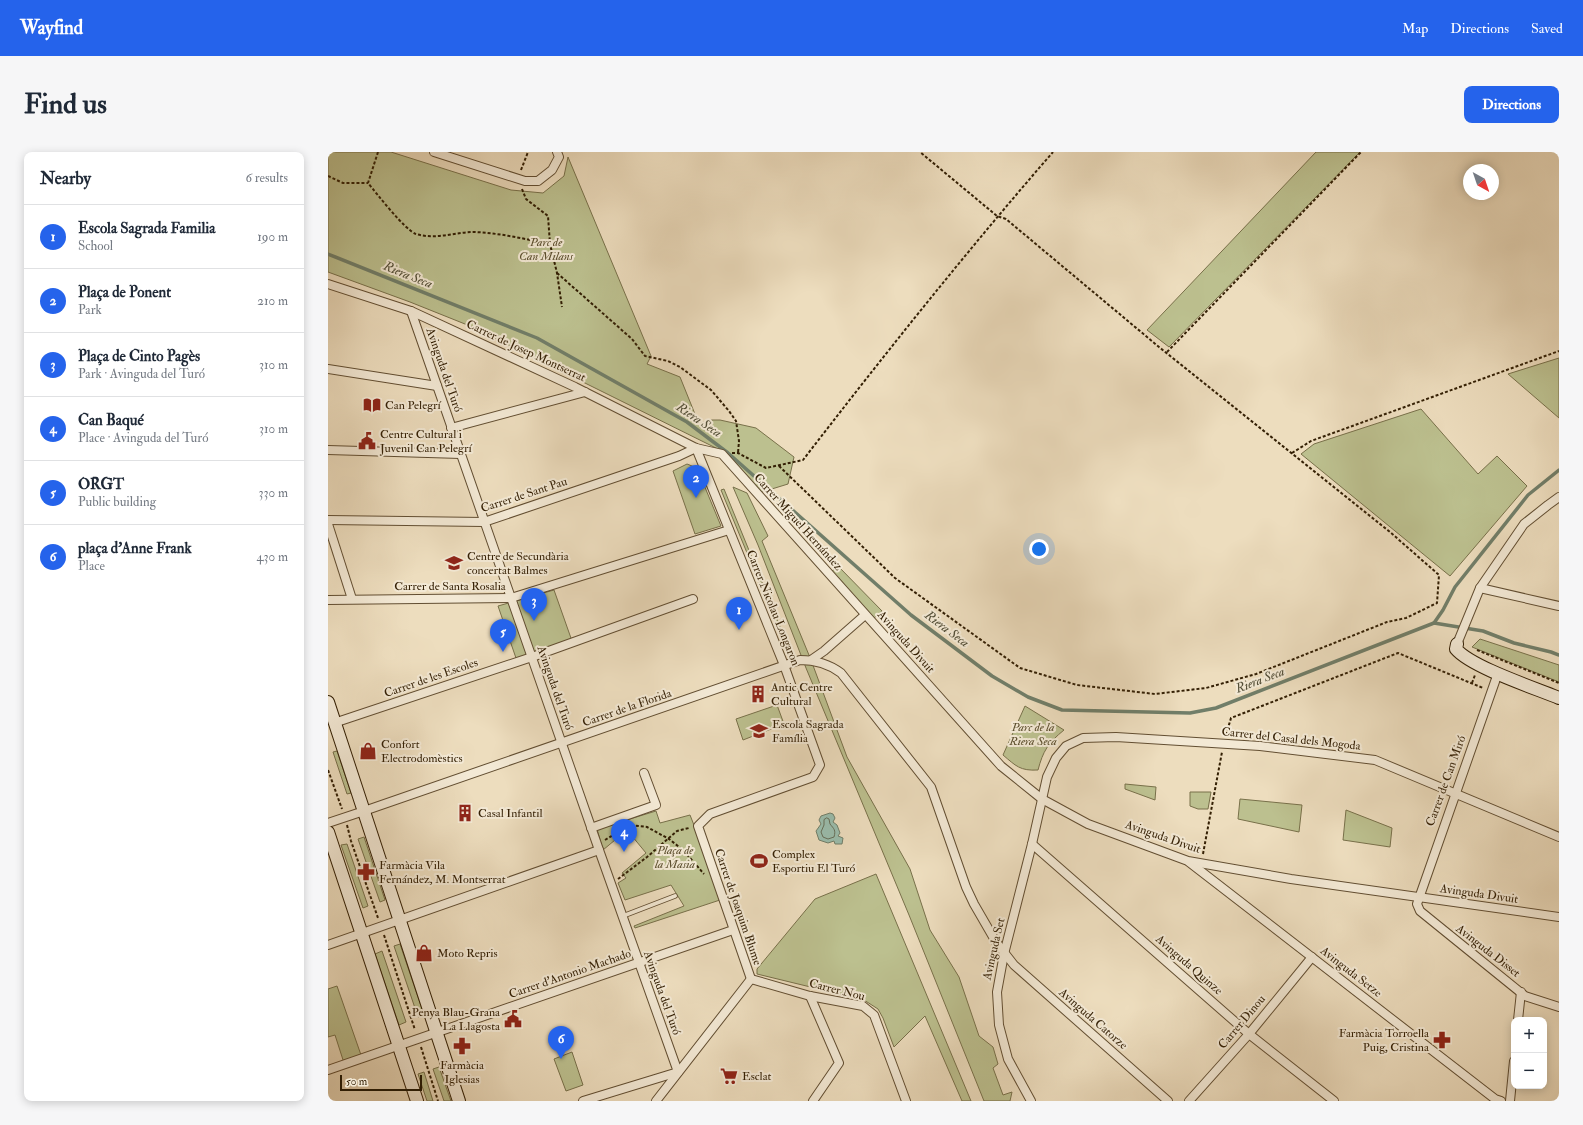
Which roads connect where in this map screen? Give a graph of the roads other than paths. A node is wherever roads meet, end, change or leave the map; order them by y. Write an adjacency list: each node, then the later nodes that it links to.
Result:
1 (434, 152): 2 (street)
2 (557, 152)
3 (328, 284): 4 (street, Carrer de Josep Montserrat)
4 (410, 311): 6 (street, Avinguda del Turó); 7 (street, Carrer de Josep Montserrat)
5 (328, 369): 6 (street)
6 (437, 386): 8 (street, Avinguda del Turó)
7 (585, 392): 8 (street); 9 (street, Carrer de Josep Montserrat)
8 (452, 428): 11 (street, Avinguda del Turó)
9 (696, 448): 12 (street, Carrer de Josep Montserrat); 15 (street, Carrer de Sant Pau); 17 (street, Carrer Nicolau Longaron)
10 (328, 450): 11 (street)
11 (461, 454): 15 (street, Avinguda del Turó)
12 (722, 454): 24 (street, Carrer Miguel Hernández)
13 (1559, 498): 18 (street)
14 (328, 520): 15 (street, Carrer de Sant Pau)
15 (484, 522): 19 (street, Avinguda del Turó)
16 (328, 524): 20 (street)
17 (729, 530): 19 (street, Carrer de Santa Rosalia); 28 (street, Carrer Nicolau Longaron)
18 (1480, 588): 23 (street); 25 (street)
19 (511, 598): 20 (street, Carrer de Santa Rosalia); 26 (street, Avinguda del Turó)
20 (352, 599): 22 (street, Carrer de Santa Rosalia)
21 (694, 599): 26 (street, Carrer de les Escoles)
22 (328, 600)
23 (1559, 606)
24 (865, 615): 27 (street); 36 (street, Avinguda Divuit)
25 (1457, 644): 29 (main road)
26 (532, 657): 32 (street, Carrer de les Escoles); 33 (street, Avinguda del Turó)
27 (811, 660): 28 (street, Carrer de la Florida); 54 (street, Avinguda Catorze)
28 (784, 666): 33 (street, Carrer de la Florida); 38 (street, Carrer Nicolau Longaron)
29 (1498, 673): 30 (main road); 35 (street, Carrer de Can Miró)
30 (1559, 698)
31 (328, 702): 32 (main road)
32 (334, 724): 37 (main road)
33 (562, 743): 37 (street, Carrer de la Florida); 40 (street, Avinguda del Turó)
34 (644, 774): 40 (street)
35 (1455, 794): 36 (street, Carrer del Casal dels Mogoda); 42 (street, Carrer del Casal dels Mogoda); 47 (street, Carrer de Can Miró)
36 (1042, 799): 43 (street, Avinguda Set); 45 (street, Avinguda Divuit)
37 (364, 812): 39 (street, Carrer de la Florida); 50 (main road)
38 (710, 814): 51 (street, Carrer de Joaquim Blume)
39 (328, 822)
40 (591, 828): 44 (street, Avinguda del Turó)
41 (328, 832): 52 (main road)
42 (1559, 837)
43 (1032, 844): 54 (street, Avinguda Set); 63 (street, Avinguda Quinze)
44 (598, 847): 48 (street, Avinguda del Turó); 50 (street)
45 (1188, 861): 47 (street, Avinguda Divuit); 55 (street, Avinguda Setze)
46 (675, 896): 48 (lane)
47 (1418, 897): 49 (street, Avinguda Divuit); 58 (street, Avinguda Disset)
48 (622, 917): 56 (street, Avinguda del Turó)
49 (1559, 917)
50 (399, 920): 52 (street); 62 (main road)
51 (734, 930): 56 (street, Carrer d'Antonio Machado); 57 (street, Carrer de Joaquim Blume)
52 (362, 933): 53 (street); 64 (main road)
53 (328, 945)
54 (1004, 954): 74 (street, Avinguda Set); 75 (street, Avinguda Catorze)
55 (1312, 957): 63 (street, Carrer Dinou); 78 (street, Avinguda Setze)
56 (639, 963): 62 (street, Carrer d'Antonio Machado); 66 (street, Avinguda del Turó)
57 (751, 979): 59 (street, Carrer Nou); 66 (street, Carrer de Joaquim Blume)
58 (1520, 992): 60 (street, Avinguda Disset); 61 (street)
59 (810, 996): 72 (street); 73 (street, Carrer Nou)
60 (1559, 1007)
61 (1518, 1017)
62 (437, 1033): 64 (street, Carrer d'Antonio Machado); 69 (main road)
63 (1249, 1034): 76 (street, Carrer Dinou); 77 (street, Avinguda Quinze)
64 (399, 1046): 65 (street, Carrer d'Antonio Machado); 68 (main road)
65 (328, 1070)
66 (678, 1072): 70 (street); 71 (street, Carrer de Joaquim Blume)
67 (1511, 1089): 79 (street)
68 (417, 1101)
69 (459, 1101)
70 (583, 1101)
71 (656, 1101)
72 (813, 1101)
73 (906, 1101)
74 (1031, 1101)
75 (1168, 1101)
76 (1189, 1101)
77 (1334, 1101)
78 (1500, 1101)
79 (1510, 1101)

